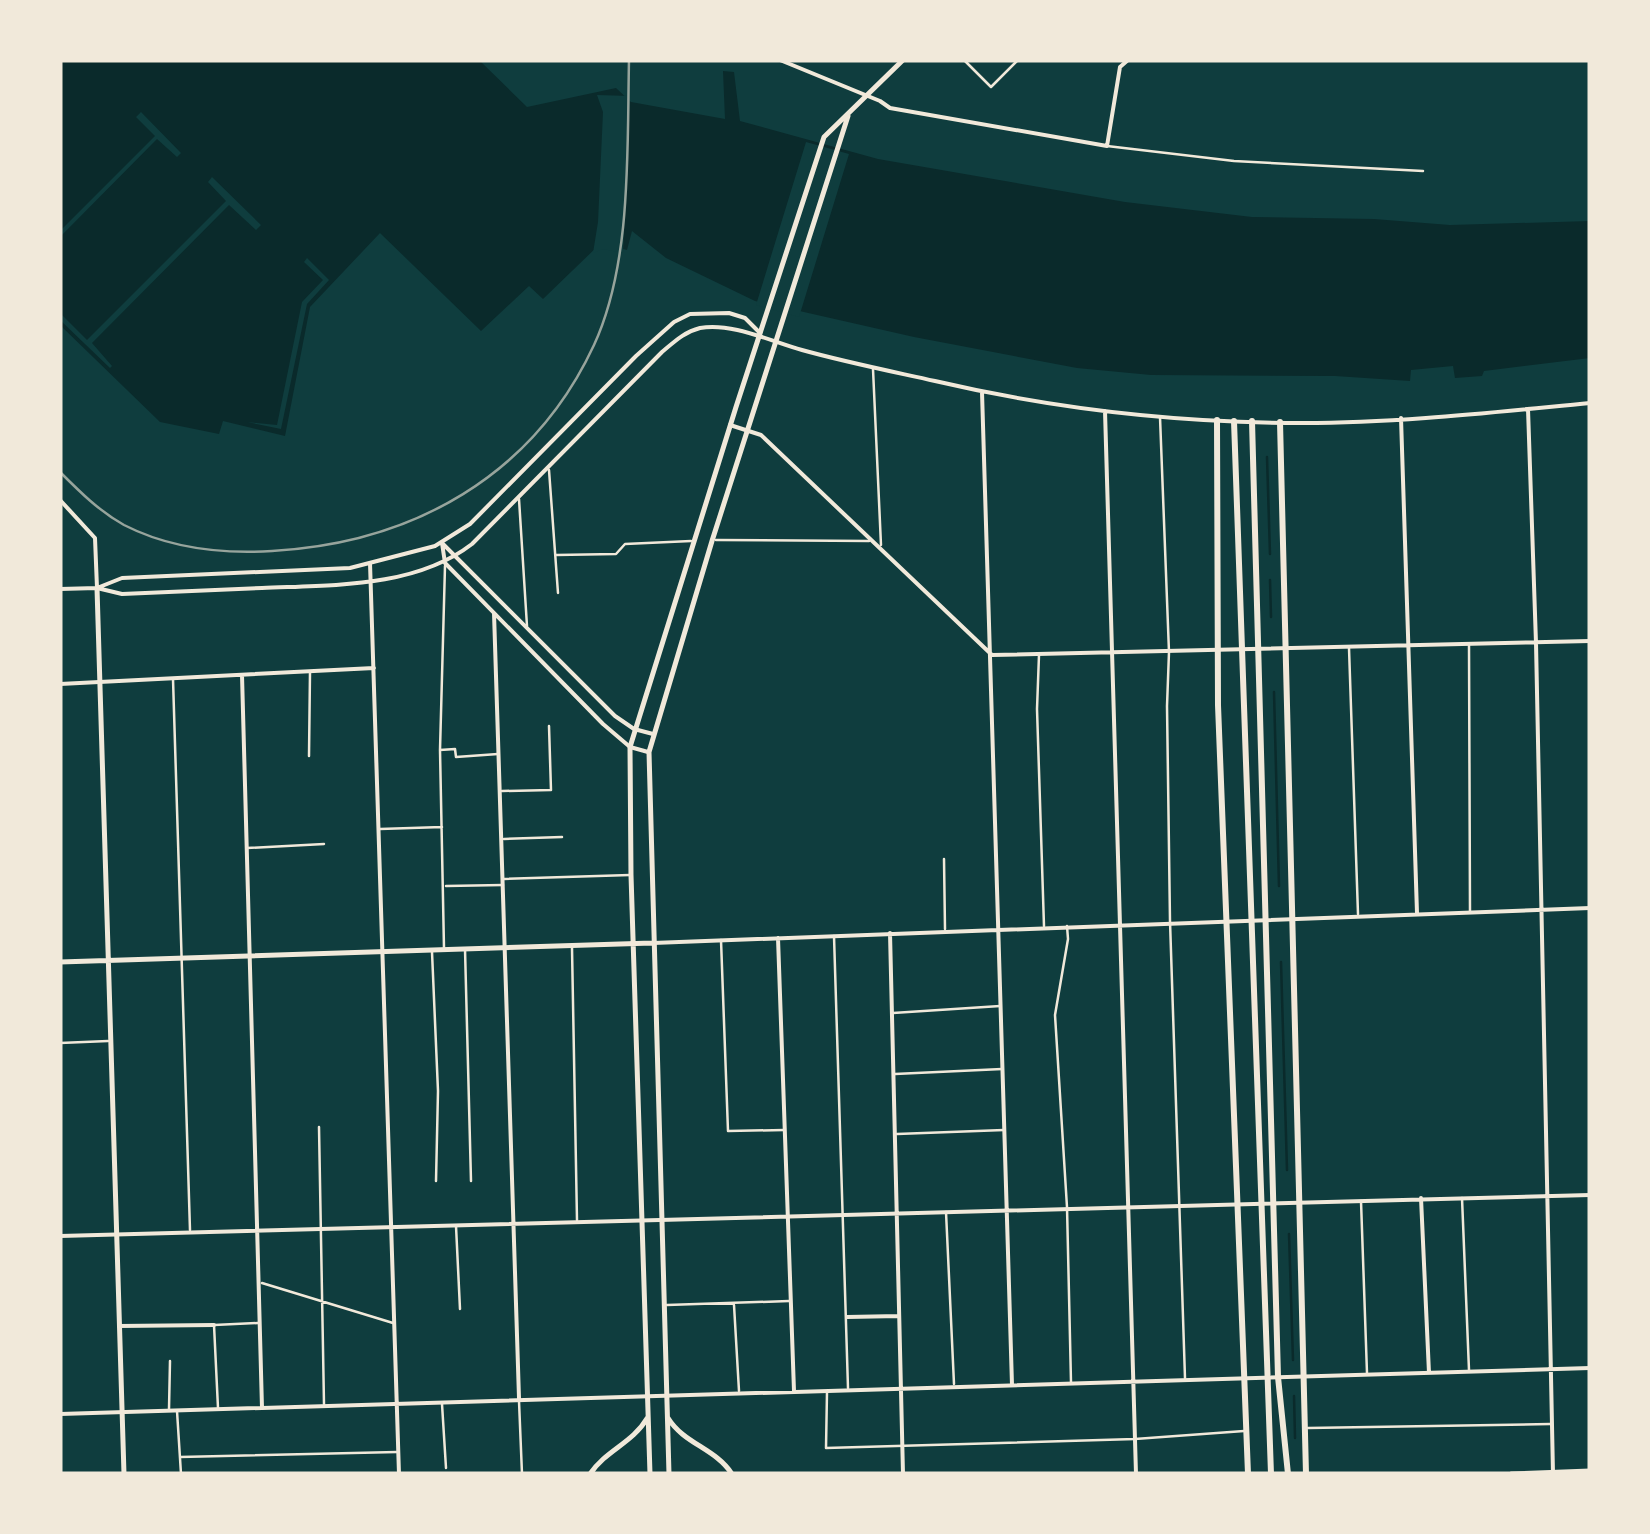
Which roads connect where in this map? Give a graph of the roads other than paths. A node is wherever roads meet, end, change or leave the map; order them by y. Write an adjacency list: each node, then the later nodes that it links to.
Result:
1 (780, 60): 8 (street)
2 (903, 60): 8 (street)
3 (964, 60): 4 (lane)
4 (1018, 60)
5 (1114, 60): 7 (street)
6 (1128, 60): 7 (street)
7 (1120, 67): 10 (street)
8 (867, 96): 9 (street); 10 (street)
9 (850, 114): 12 (street); 13 (street)
10 (1107, 146): 11 (lane)
11 (1423, 170)
12 (761, 334): 13 (street); 25 (street); 27 (street); 33 (street)
13 (777, 340): 14 (street); 26 (street)
14 (873, 367): 15 (street); 34 (lane)
15 (982, 392): 18 (street); 56 (street)
16 (1590, 403): 17 (street)
17 (1528, 409): 20 (street); 46 (street)
18 (1104, 411): 19 (street); 55 (street)
19 (1160, 416): 21 (street); 53 (lane)
20 (1401, 418): 24 (street); 48 (street)
21 (1217, 420): 22 (street); 54 (main road)
22 (1234, 421): 23 (street); 52 (main road)
23 (1252, 421): 24 (street); 50 (main road)
24 (1280, 422): 51 (main road)
25 (730, 425): 26 (street); 31 (street)
26 (748, 430): 30 (street); 32 (street)
27 (548, 466): 28 (street); 35 (lane)
28 (518, 497): 36 (street); 44 (lane)
29 (60, 500): 41 (street)
30 (712, 540): 32 (lane); 66 (street)
31 (693, 541): 35 (lane); 65 (street)
32 (870, 541): 34 (street)
33 (442, 542): 36 (street); 37 (street); 38 (street)
34 (881, 550): 56 (street)
35 (556, 555): 42 (lane)
36 (458, 556): 37 (street); 44 (street)
37 (446, 562): 39 (street); 43 (street); 68 (lane)
38 (370, 564): 39 (street); 41 (street)
39 (371, 580): 41 (street); 58 (street)
40 (60, 588): 41 (street)
41 (97, 588): 62 (street)
42 (558, 593)
43 (494, 613): 67 (street); 70 (street)
44 (527, 627): 65 (street)
45 (1590, 641): 46 (street)
46 (1536, 643): 47 (street); 84 (street)
47 (1469, 644): 48 (street); 85 (lane)
48 (1408, 645): 49 (street); 86 (street)
49 (1349, 647): 51 (street); 87 (lane)
50 (1258, 650): 51 (street); 52 (street); 89 (main road)
51 (1284, 650): 88 (main road)
52 (1241, 651): 54 (street); 91 (main road)
53 (1169, 652): 54 (street); 55 (street); 92 (lane)
54 (1218, 652): 90 (main road)
55 (1112, 654): 57 (street); 93 (street)
56 (992, 655): 57 (street); 96 (street)
57 (1039, 655): 95 (lane)
58 (374, 668): 59 (street); 74 (street)
59 (310, 671): 60 (street); 71 (lane)
60 (242, 675): 61 (street); 78 (street)
61 (174, 678): 62 (street); 111 (lane)
62 (102, 682): 63 (street); 112 (street)
63 (60, 684)
64 (549, 726): 72 (lane)
65 (634, 729): 66 (street); 67 (street)
66 (653, 734): 69 (street)
67 (630, 746): 69 (street); 80 (street)
68 (440, 750): 70 (lane); 73 (lane)
69 (649, 752): 102 (street)
70 (500, 754): 72 (street)
71 (309, 756)
72 (501, 791): 76 (street)
73 (442, 827): 74 (lane); 82 (lane)
74 (378, 829): 109 (street)
75 (562, 837): 76 (lane)
76 (503, 839): 81 (street)
77 (324, 844): 78 (lane)
78 (247, 848): 110 (street)
79 (944, 859): 97 (lane)
80 (631, 875): 81 (lane); 103 (street)
81 (504, 882): 82 (lane); 105 (street)
82 (444, 886): 108 (lane)
83 (1590, 908): 84 (street)
84 (1541, 909): 85 (street); 127 (street)
85 (1470, 913): 86 (street)
86 (1417, 914): 87 (street)
87 (1358, 916): 88 (street)
88 (1292, 918): 89 (street); 134 (main road)
89 (1266, 919): 91 (street); 133 (main road)
90 (1228, 920): 91 (street); 92 (street); 131 (main road)
91 (1249, 920): 132 (main road)
92 (1170, 921): 93 (street); 135 (lane)
93 (1120, 924): 94 (street); 136 (street)
94 (1068, 926): 95 (street); 137 (lane)
95 (1044, 927): 96 (street)
96 (1000, 928): 97 (street); 114 (street)
97 (945, 931): 98 (street)
98 (890, 933): 99 (street); 115 (street)
99 (834, 936): 100 (street); 141 (lane)
100 (778, 938): 101 (street); 121 (street)
101 (721, 940): 102 (street); 121 (lane)
102 (653, 943): 103 (street); 143 (street)
103 (634, 944): 104 (street); 144 (street)
104 (572, 946): 105 (street); 145 (lane)
105 (507, 948): 106 (street); 146 (street)
106 (466, 949): 108 (street); 125 (lane)
107 (432, 950): 108 (street); 109 (street); 124 (lane)
108 (444, 950)
109 (382, 952): 110 (street); 149 (street)
110 (250, 956): 111 (street); 150 (street)
111 (181, 958): 112 (street); 151 (lane)
112 (108, 960): 113 (street); 116 (street)
113 (60, 962)
114 (1002, 1006): 115 (lane); 118 (street)
115 (891, 1014): 119 (street)
116 (110, 1042): 117 (lane); 152 (street)
117 (60, 1043)
118 (1004, 1069): 119 (lane); 122 (street)
119 (892, 1074): 123 (street)
120 (319, 1126): 148 (lane)
121 (785, 1130): 142 (street)
122 (1005, 1130): 123 (lane); 138 (street)
123 (894, 1134): 140 (street)
124 (436, 1181)
125 (472, 1182)
126 (1590, 1195): 127 (street)
127 (1546, 1196): 128 (street); 168 (street)
128 (1462, 1197): 129 (street); 169 (lane)
129 (1421, 1198): 130 (street); 170 (street)
130 (1361, 1199): 134 (street); 171 (lane)
131 (1238, 1202): 132 (street); 135 (street); 174 (main road)
132 (1259, 1202): 133 (street); 175 (main road)
133 (1273, 1202): 134 (street); 173 (main road)
134 (1299, 1202): 172 (main road)
135 (1180, 1204): 136 (street); 176 (lane)
136 (1128, 1206): 137 (street); 177 (street)
137 (1067, 1207): 138 (street); 178 (lane)
138 (1007, 1209): 139 (street); 179 (street)
139 (946, 1210): 140 (street); 180 (lane)
140 (896, 1212): 141 (street); 160 (street)
141 (844, 1214): 142 (street); 161 (lane)
142 (788, 1215): 143 (street); 155 (street)
143 (661, 1218): 144 (street); 158 (street)
144 (641, 1219): 145 (street); 187 (street)
145 (577, 1222): 146 (street)
146 (512, 1224): 147 (street); 188 (street)
147 (456, 1226): 149 (street); 159 (lane)
148 (322, 1228): 149 (street); 150 (street); 157 (lane)
149 (391, 1228): 164 (street)
150 (257, 1230): 151 (street); 154 (street)
151 (190, 1232): 152 (street)
152 (116, 1234): 153 (street); 165 (street)
153 (60, 1236)
154 (258, 1282): 157 (lane); 162 (street)
155 (791, 1301): 156 (lane); 184 (street)
156 (734, 1302): 158 (lane); 185 (lane)
157 (324, 1304): 164 (lane); 191 (lane)
158 (664, 1306): 186 (street)
159 (460, 1308)
160 (899, 1316): 161 (street); 183 (street)
161 (847, 1318): 182 (lane)
162 (259, 1323): 163 (lane); 192 (street)
163 (214, 1324): 165 (street); 193 (lane)
164 (394, 1324): 190 (street)
165 (119, 1326): 196 (street)
166 (170, 1361): 194 (lane)
167 (1590, 1368): 168 (street)
168 (1550, 1369): 169 (street); 200 (street)
169 (1469, 1371): 170 (street)
170 (1429, 1372): 171 (street)
171 (1367, 1374): 172 (street)
172 (1305, 1376): 173 (street); 201 (main road)
173 (1278, 1377): 175 (street); 221 (main road)
174 (1242, 1378): 175 (street); 176 (street); 202 (main road)
175 (1266, 1378): 220 (main road)
176 (1185, 1380): 177 (street)
177 (1134, 1381): 178 (street); 203 (street)
178 (1071, 1383): 179 (street)
179 (1012, 1385): 180 (street)
180 (954, 1386): 183 (street)
181 (827, 1390): 182 (street); 184 (street); 204 (lane)
182 (848, 1390): 183 (street)
183 (901, 1390): 204 (street)
184 (794, 1391): 185 (street)
185 (739, 1393): 186 (street)
186 (665, 1395): 187 (street); 199 (street)
187 (648, 1396): 188 (street); 198 (street)
188 (519, 1400): 189 (street); 212 (lane)
189 (441, 1402): 190 (street); 207 (lane)
190 (397, 1403): 191 (street); 205 (street)
191 (324, 1406): 192 (street)
192 (262, 1408): 193 (street)
193 (218, 1409): 195 (street)
194 (169, 1410): 195 (street); 196 (street)
195 (177, 1410): 206 (lane)
196 (122, 1412): 197 (street); 209 (street)
197 (60, 1414)
198 (649, 1414): 213 (street); 214 (street)
199 (666, 1416): 215 (street); 216 (street)
200 (1552, 1424): 201 (lane); 224 (street)
201 (1306, 1428): 222 (main road)
202 (1244, 1432): 203 (lane); 219 (main road)
203 (1135, 1439): 204 (lane); 218 (street)
204 (902, 1446): 217 (street)
205 (398, 1452): 206 (lane); 211 (street)
206 (180, 1457): 210 (lane)
207 (446, 1468)
208 (1590, 1471): 224 (street)
209 (124, 1474)
210 (181, 1474)
211 (399, 1474)
212 (522, 1474)
213 (590, 1474)
214 (650, 1474)
215 (669, 1474)
216 (732, 1474)
217 (903, 1474)
218 (1136, 1474)
219 (1248, 1474)
220 (1271, 1474)
221 (1288, 1474)
222 (1306, 1474)
223 (1510, 1474): 224 (street)
224 (1554, 1474)

